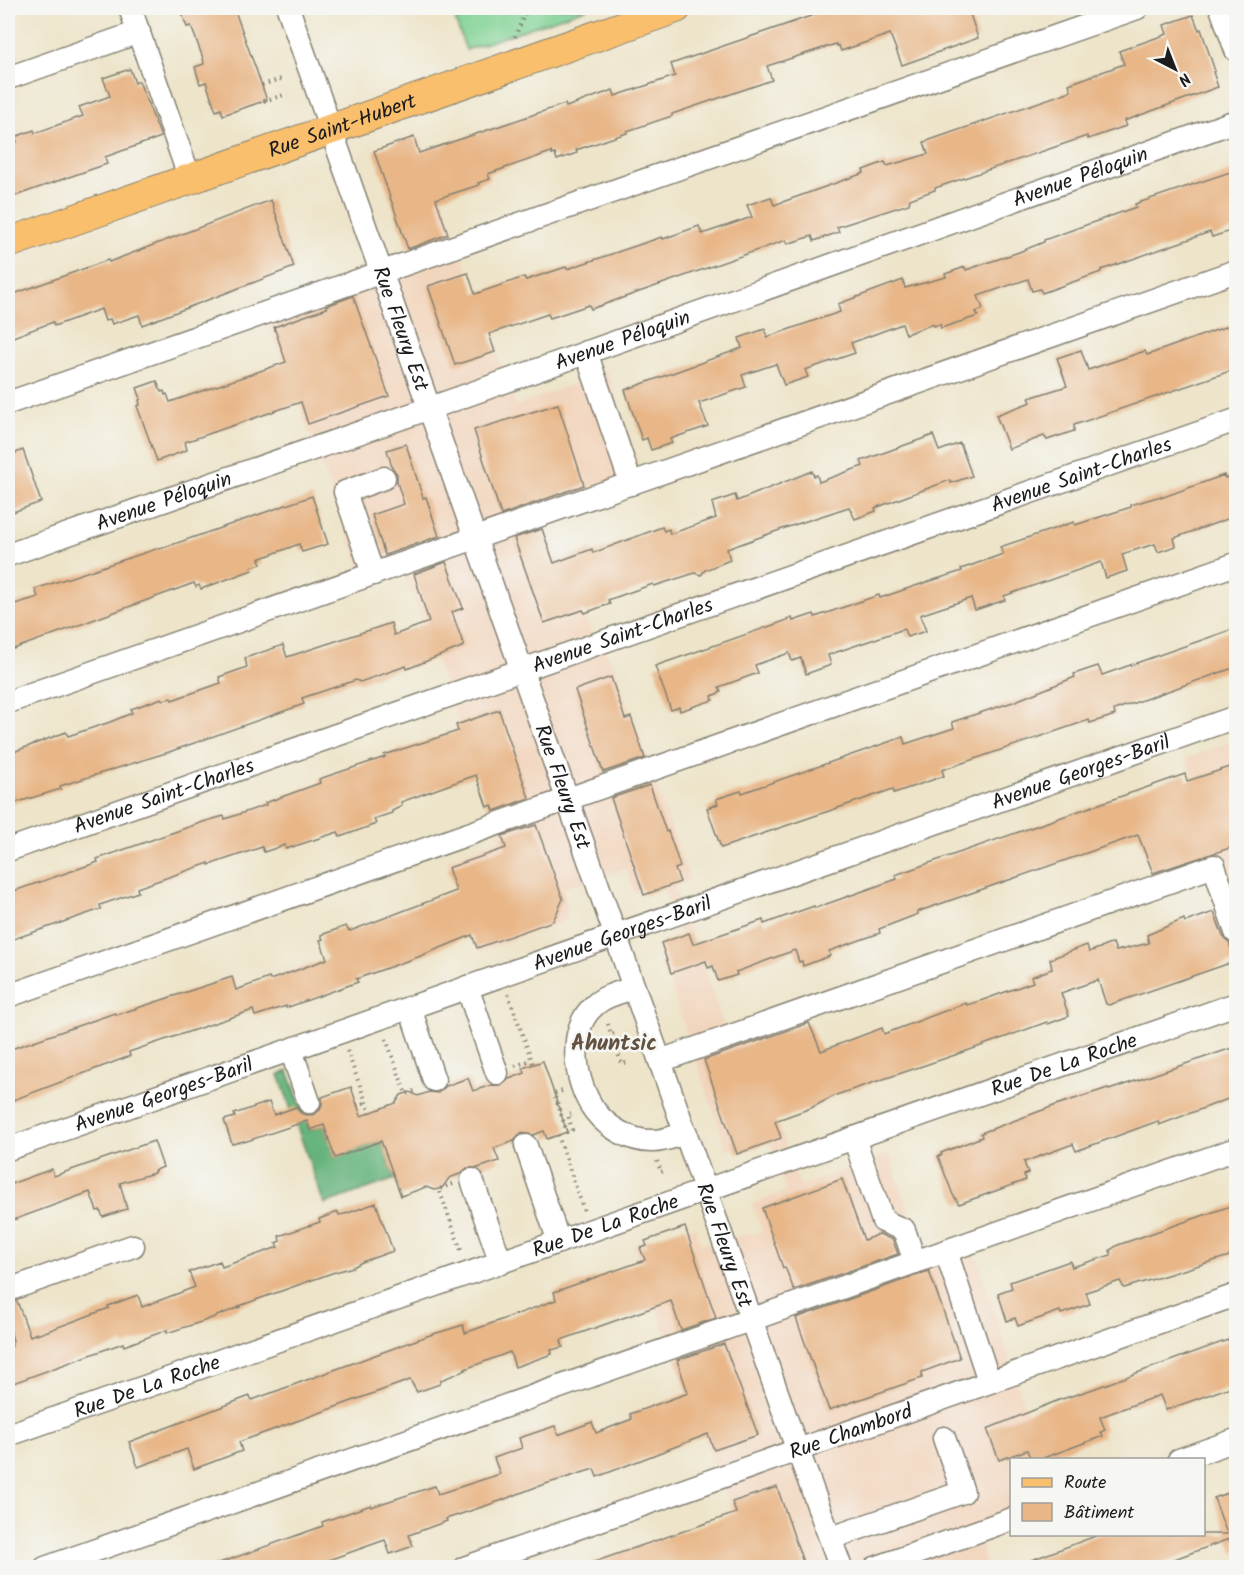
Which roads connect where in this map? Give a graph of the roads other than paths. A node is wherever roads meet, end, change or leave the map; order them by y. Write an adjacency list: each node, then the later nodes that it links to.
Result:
1 (130, 8): 6 (street)
2 (288, 8): 10 (street, Rue Fleury Est)
3 (676, 8): 10 (main road, Rue Saint-Hubert)
4 (1137, 8): 14 (street)
5 (1221, 8): 7 (street)
6 (139, 32): 8 (street); 11 (street)
7 (1236, 50)
8 (8, 78)
9 (1236, 121): 15 (street, Avenue Péloquin)
10 (331, 129): 11 (main road, Rue Saint-Hubert); 14 (street, Rue Fleury Est)
11 (190, 179): 12 (main road, Rue Saint-Hubert)
12 (8, 243)
13 (1236, 271): 20 (street)
14 (381, 273): 16 (street); 17 (street, Rue Fleury Est)
15 (586, 352): 17 (street, Avenue Péloquin); 20 (street)
16 (8, 403)
17 (429, 408): 21 (street, Rue Fleury Est); 22 (street, Avenue Péloquin)
18 (1236, 420): 25 (street, Avenue Saint-Charles)
19 (384, 478): 24 (street)
20 (631, 484): 21 (street)
21 (475, 537): 24 (street); 25 (street, Rue Fleury Est)
22 (8, 555)
23 (1236, 564): 28 (street)
24 (373, 574): 26 (street)
25 (522, 671): 28 (street, Rue Fleury Est); 29 (street, Avenue Saint-Charles)
26 (8, 702)
27 (1236, 717): 31 (street, Avenue Georges-Baril)
28 (568, 801): 31 (street, Rue Fleury Est); 34 (street)
29 (8, 850)
30 (1236, 932): 38 (street)
31 (616, 935): 32 (street, Avenue Georges-Baril); 33 (street, Rue Fleury Est)
32 (467, 987): 36 (street, Avenue Georges-Baril); 39 (street)
33 (634, 988): 38 (street, Rue Fleury Est); 42 (street)
34 (8, 996)
35 (1236, 1004): 43 (street, Rue De La Roche)
36 (410, 1008): 37 (street, Avenue Georges-Baril); 40 (street)
37 (291, 1050): 41 (street); 45 (street, Avenue Georges-Baril)
38 (660, 1061): 42 (street, Rue Fleury Est)
39 (497, 1073)
40 (434, 1080)
41 (309, 1102)
42 (686, 1133): 48 (street, Rue Fleury Est)
43 (854, 1138): 48 (street, Rue De La Roche); 52 (street)
44 (526, 1146): 49 (street)
45 (8, 1149)
46 (1236, 1149): 51 (street)
47 (472, 1180): 53 (street)
48 (707, 1191): 49 (street, Rue De La Roche); 56 (street, Rue Fleury Est)
49 (559, 1242): 53 (street, Rue De La Roche)
50 (133, 1246): 54 (street)
51 (946, 1251): 52 (street); 57 (street)
52 (915, 1262): 56 (street)
53 (501, 1263): 58 (street, Rue De La Roche)
54 (8, 1290)
55 (1236, 1295): 57 (street, Rue Chambord)
56 (752, 1319): 61 (street, Rue Fleury Est); 65 (street)
57 (989, 1381): 61 (street, Rue Chambord)
58 (8, 1435)
59 (944, 1438): 64 (street)
60 (1236, 1440): 62 (street)
61 (798, 1449): 64 (street, Rue Fleury Est); 66 (street, Rue Chambord)
62 (1185, 1458)
63 (1010, 1519): 68 (street)
64 (831, 1538): 67 (street, Rue Fleury Est)
65 (45, 1568)
66 (464, 1568)
67 (841, 1568)
68 (875, 1568)

